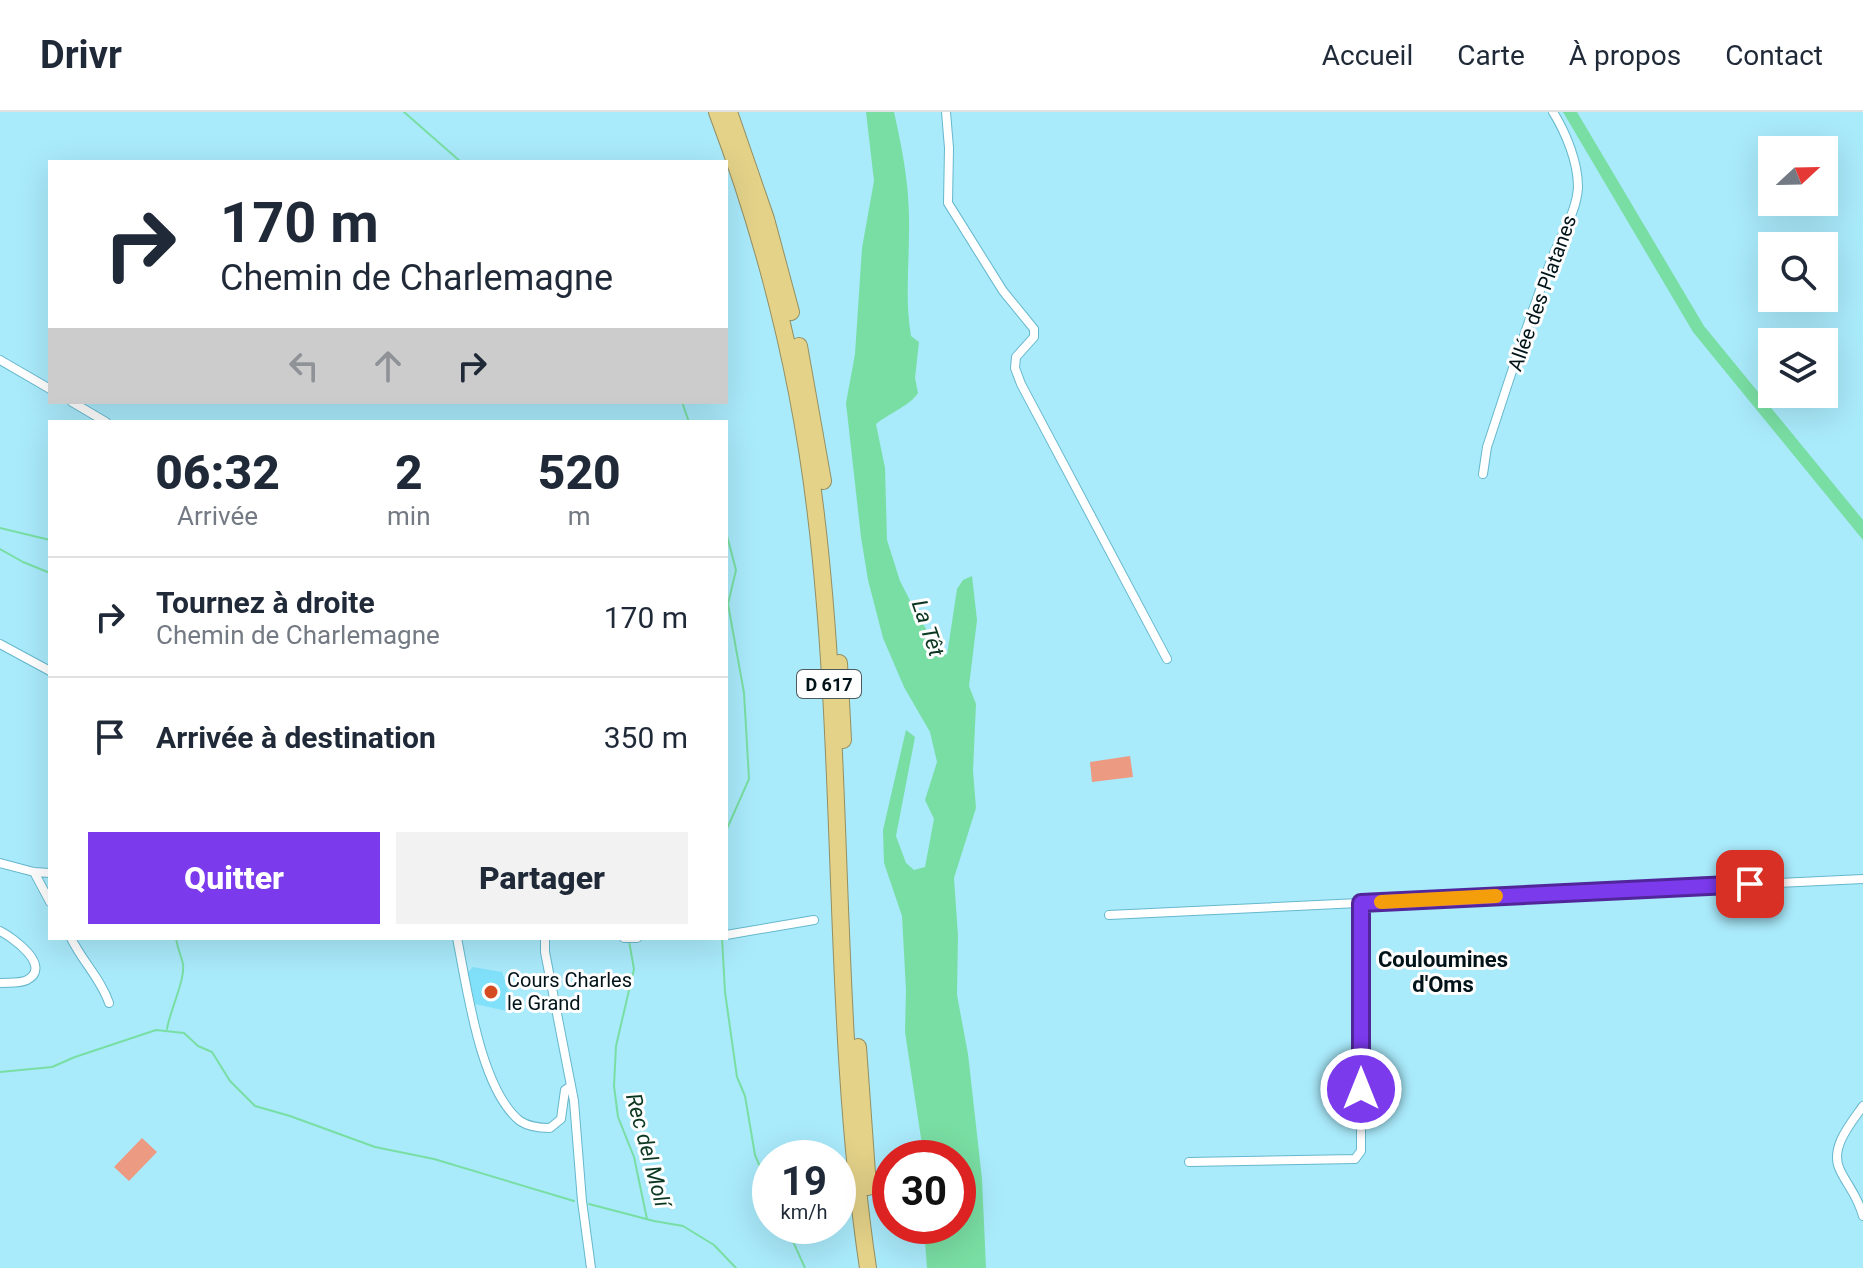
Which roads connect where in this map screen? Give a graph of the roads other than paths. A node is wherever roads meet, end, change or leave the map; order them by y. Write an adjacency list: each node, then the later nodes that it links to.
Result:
1 (717, 112): 33 (highway, D 617)
2 (729, 112): 34 (highway, D 617)
3 (946, 112): 11 (street)
4 (1553, 112): 9 (street, Allée des Platanes)
5 (0, 360): 6 (street)
6 (48, 388)
7 (75, 404): 8 (street)
8 (103, 420)
9 (1483, 474)
10 (0, 644): 12 (street)
11 (1167, 659)
12 (48, 670)
13 (0, 863): 14 (street)
14 (34, 872): 15 (street); 17 (street)
15 (48, 873)
16 (1863, 879): 18 (street)
17 (48, 898)
18 (1361, 903): 19 (street); 30 (street)
19 (1109, 915)
20 (814, 920): 22 (street)
21 (0, 931): 26 (street)
22 (728, 935)
23 (72, 940): 27 (street)
24 (457, 940): 28 (street)
25 (545, 940): 28 (street)
26 (0, 983)
27 (109, 1003)
28 (571, 1086): 32 (street)
29 (1863, 1106): 31 (street)
30 (1189, 1162)
31 (1863, 1216)
32 (591, 1268)
33 (868, 1268)
34 (879, 1268)

